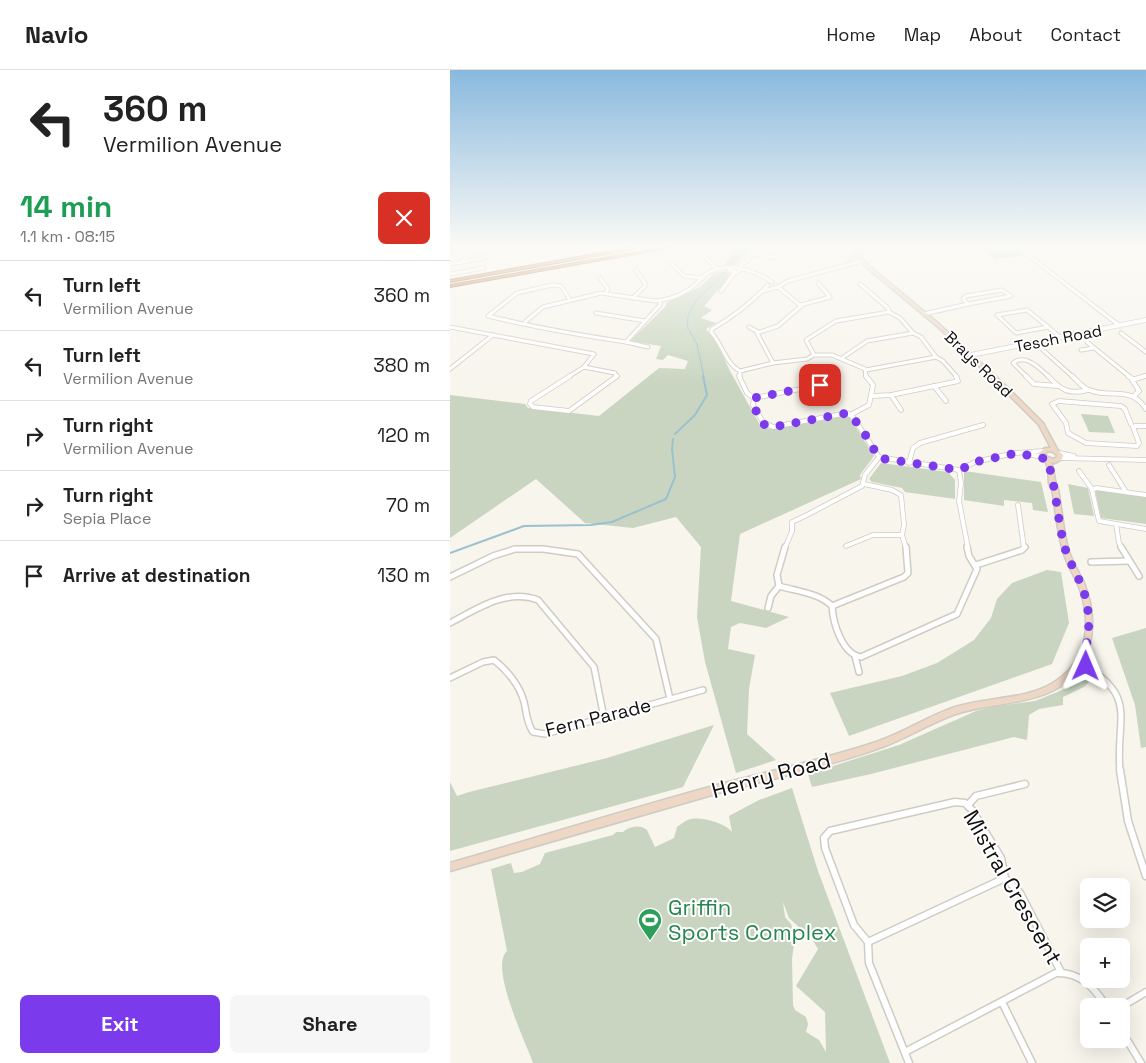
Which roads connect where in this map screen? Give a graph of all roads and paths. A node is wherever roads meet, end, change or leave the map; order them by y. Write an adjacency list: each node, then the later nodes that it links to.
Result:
1 (516, 293): 25 (street)
2 (566, 293): 16 (street)
3 (600, 293): 16 (street)
4 (612, 293): 15 (street)
5 (637, 293): 15 (street)
6 (680, 293): 17 (street)
7 (760, 293): 52 (street)
8 (788, 293): 19 (street)
9 (827, 293): 19 (street)
10 (871, 293): 20 (street)
11 (899, 293): 22 (main road, Brays Road)
12 (983, 293): 18 (street)
13 (1007, 293): 18 (street)
14 (1078, 293): 26 (street)
15 (633, 298): 17 (street)
16 (570, 300): 25 (street)
17 (660, 301): 24 (street)
18 (968, 304): 22 (street)
19 (800, 305): 30 (street)
20 (889, 312): 32 (street); 44 (street)
21 (596, 313): 24 (street)
22 (924, 314): 45 (main road, Brays Road)
23 (1146, 320): 26 (street, Tesch Road)
24 (645, 321): 37 (street)
25 (525, 322): 37 (street)
26 (1120, 326): 35 (street, Tesch Road)
27 (450, 327): 33 (street)
28 (749, 327): 30 (street)
29 (1048, 327): 29 (street); 35 (street)
30 (758, 332): 48 (street)
31 (1121, 332): 34 (street)
32 (913, 333): 46 (street); 47 (street)
33 (493, 335): 49 (street); 50 (street)
34 (1126, 336): 36 (street); 43 (street)
35 (1060, 338): 38 (street, Tesch Road)
36 (1118, 338)
37 (626, 342): 40 (street)
38 (1034, 342): 45 (street, Tesch Road); 58 (street)
39 (1087, 342): 41 (street)
40 (648, 347)
41 (1094, 348): 42 (street); 54 (street)
42 (1081, 350)
43 (1146, 352)
44 (814, 355): 47 (street); 48 (street)
45 (970, 355): 67 (main road, Brays Road)
46 (936, 357): 51 (street); 57 (street)
47 (842, 358): 51 (street)
48 (773, 363): 52 (street)
49 (584, 366): 49 (street)
50 (450, 369)
51 (866, 370): 60 (street)
52 (740, 371): 62 (street)
53 (1146, 376): 54 (street)
54 (1133, 379): 61 (street)
55 (1051, 383): 55 (street); 58 (street)
56 (820, 385): 62 (street)
57 (934, 386): 59 (street); 63 (street)
58 (1088, 390): 61 (street)
59 (891, 395): 60 (street); 65 (street)
60 (872, 396): 66 (street)
61 (1134, 396): 64 (street)
62 (754, 398): 66 (street)
63 (946, 401)
64 (1146, 409)
65 (901, 410)
66 (850, 415): 73 (street)
67 (1036, 421): 71 (main road, Brays Road); 72 (main road, Brays Road)
68 (983, 425): 75 (street)
69 (1133, 426): 69 (street); 70 (street)
70 (1146, 426)
71 (1045, 454): 72 (main road); 72 (main road); 78 (street); 81 (main road, Brays Road)
72 (1058, 456): 74 (street); 81 (main road, Brays Road)
73 (879, 457): 75 (street); 80 (street)
74 (1144, 460): 77 (street)
75 (909, 463): 78 (street)
76 (1109, 465): 83 (street)
77 (1146, 466)
78 (960, 470): 92 (street)
79 (1079, 471): 82 (street)
80 (864, 484): 88 (street); 95 (street)
81 (1055, 488): 100 (main road, Brays Road)
82 (1092, 489): 83 (street); 86 (street)
83 (1126, 492): 84 (street)
84 (1146, 495)
85 (1018, 505): 92 (street)
86 (1116, 524): 87 (street); 90 (street)
87 (1146, 528)
88 (902, 536): 89 (street); 96 (street)
89 (846, 546)
90 (1129, 561): 91 (street); 94 (street)
91 (1091, 562)
92 (976, 565): 99 (street)
93 (450, 576): 104 (street)
94 (1139, 576)
95 (779, 586): 96 (street); 97 (street)
96 (832, 606): 99 (street)
97 (768, 608)
98 (450, 622): 105 (street)
99 (855, 656): 101 (street)
100 (1080, 662): 108 (main road, Henry Road); 109 (street)
101 (859, 672)
102 (450, 678): 105 (street, Fern Parade)
103 (704, 690): 104 (street, Fern Parade)
104 (670, 699): 105 (street, Fern Parade)
105 (604, 718)
106 (1025, 784): 107 (street)
107 (968, 805): 110 (street, Mistral Crescent); 111 (street, Mistral Crescent)
108 (450, 867)
109 (1146, 876)
110 (1005, 878): 111 (street); 112 (street, Mistral Crescent)
111 (868, 942): 118 (street)
112 (1061, 972): 114 (street); 115 (street, Mistral Crescent)
113 (1146, 992): 116 (street)
114 (1100, 998)
115 (1002, 1002): 118 (street, Mistral Crescent); 120 (street)
116 (1130, 1002)
117 (1130, 1045): 121 (street)
118 (905, 1052): 119 (street)
119 (910, 1063)
120 (1032, 1063)
121 (1141, 1063)

